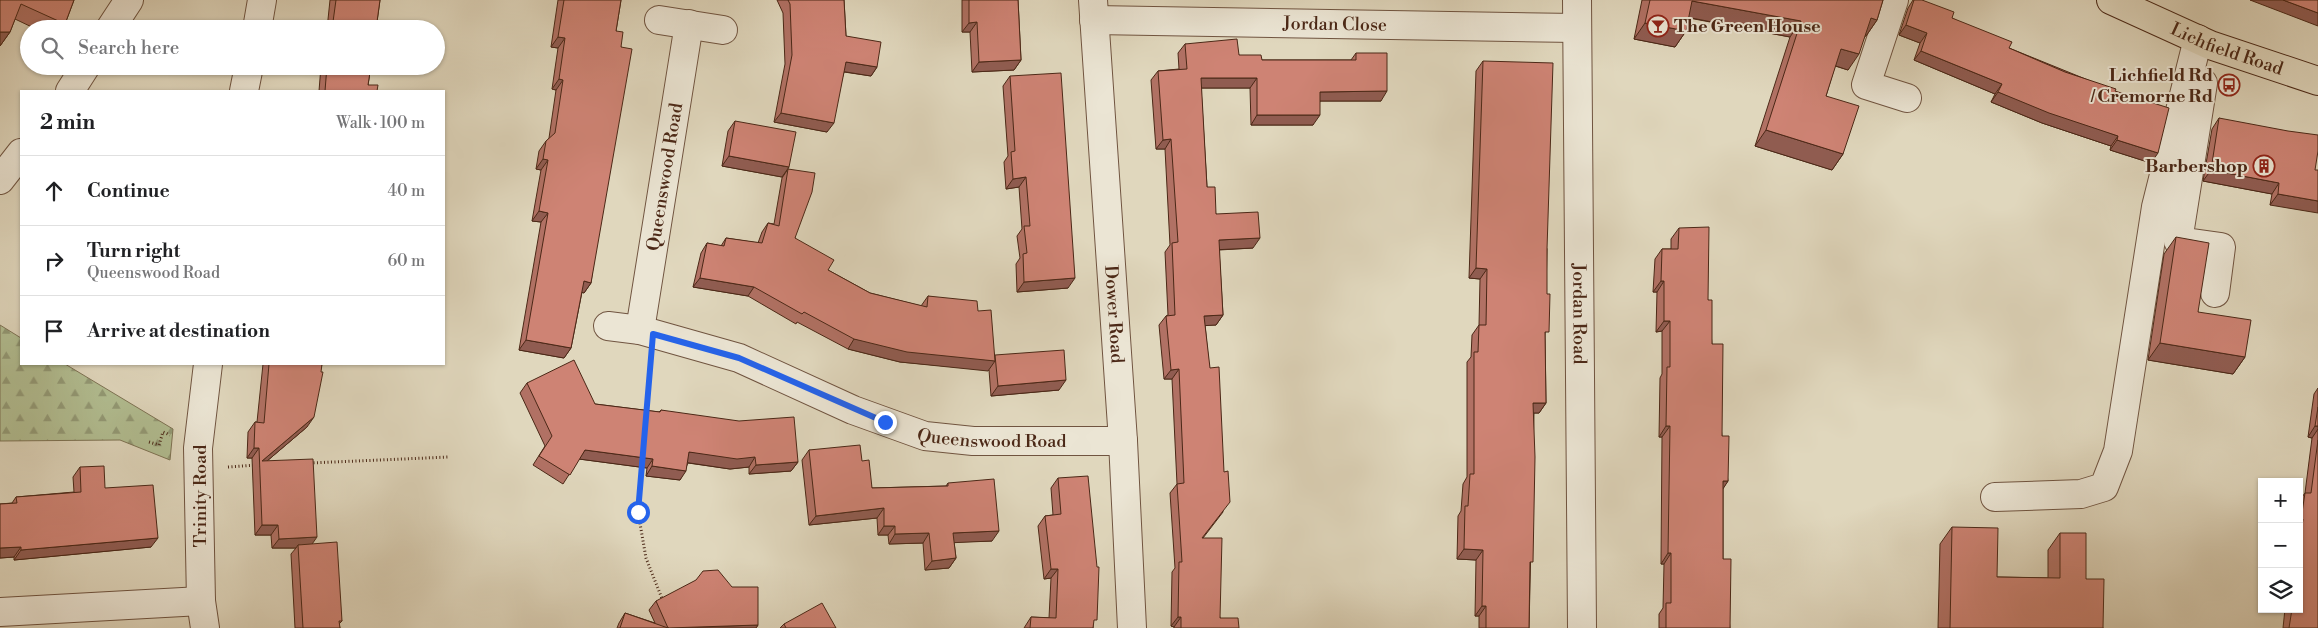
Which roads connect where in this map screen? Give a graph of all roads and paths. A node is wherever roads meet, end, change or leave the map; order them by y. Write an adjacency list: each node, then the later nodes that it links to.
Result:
1 (129, 0): 7 (street)
2 (262, 0): 8 (street)
3 (1577, 0): 11 (street, Jordan Road)
4 (1894, 0): 19 (street)
5 (2112, 0): 13 (main road, Lichfield Road)
6 (1093, 10): 11 (street, Jordan Close); 27 (street, Dower Road)
7 (116, 20)
8 (258, 20)
9 (659, 20): 10 (street)
10 (689, 24): 12 (street); 24 (street, Queenswood Road)
11 (1576, 28): 39 (street, Jordan Road)
12 (723, 30)
13 (2204, 42): 16 (main road, Lichfield Road); 22 (street); 33 (street)
14 (80, 75): 17 (street)
15 (247, 75): 18 (street)
16 (2318, 81)
17 (71, 90)
18 (244, 90)
19 (1907, 98)
20 (20, 154): 21 (street)
21 (0, 180)
22 (2215, 292)
23 (608, 326): 24 (street, Queenswood Road)
24 (646, 332): 26 (path); 27 (street, Queenswood Road)
25 (208, 365): 32 (street, Trinity Road)
26 (646, 423)
27 (1123, 441): 38 (street, Dower Road)
28 (449, 456): 30 (path)
29 (642, 462): 35 (path)
30 (301, 463)
31 (262, 465): 32 (path)
32 (200, 468): 34 (street, Trinity Road)
33 (1995, 498)
34 (201, 601): 36 (street); 37 (street, Trinity Road)
35 (663, 602)
36 (0, 612)
37 (205, 628)
38 (1132, 628)
39 (1582, 628)

